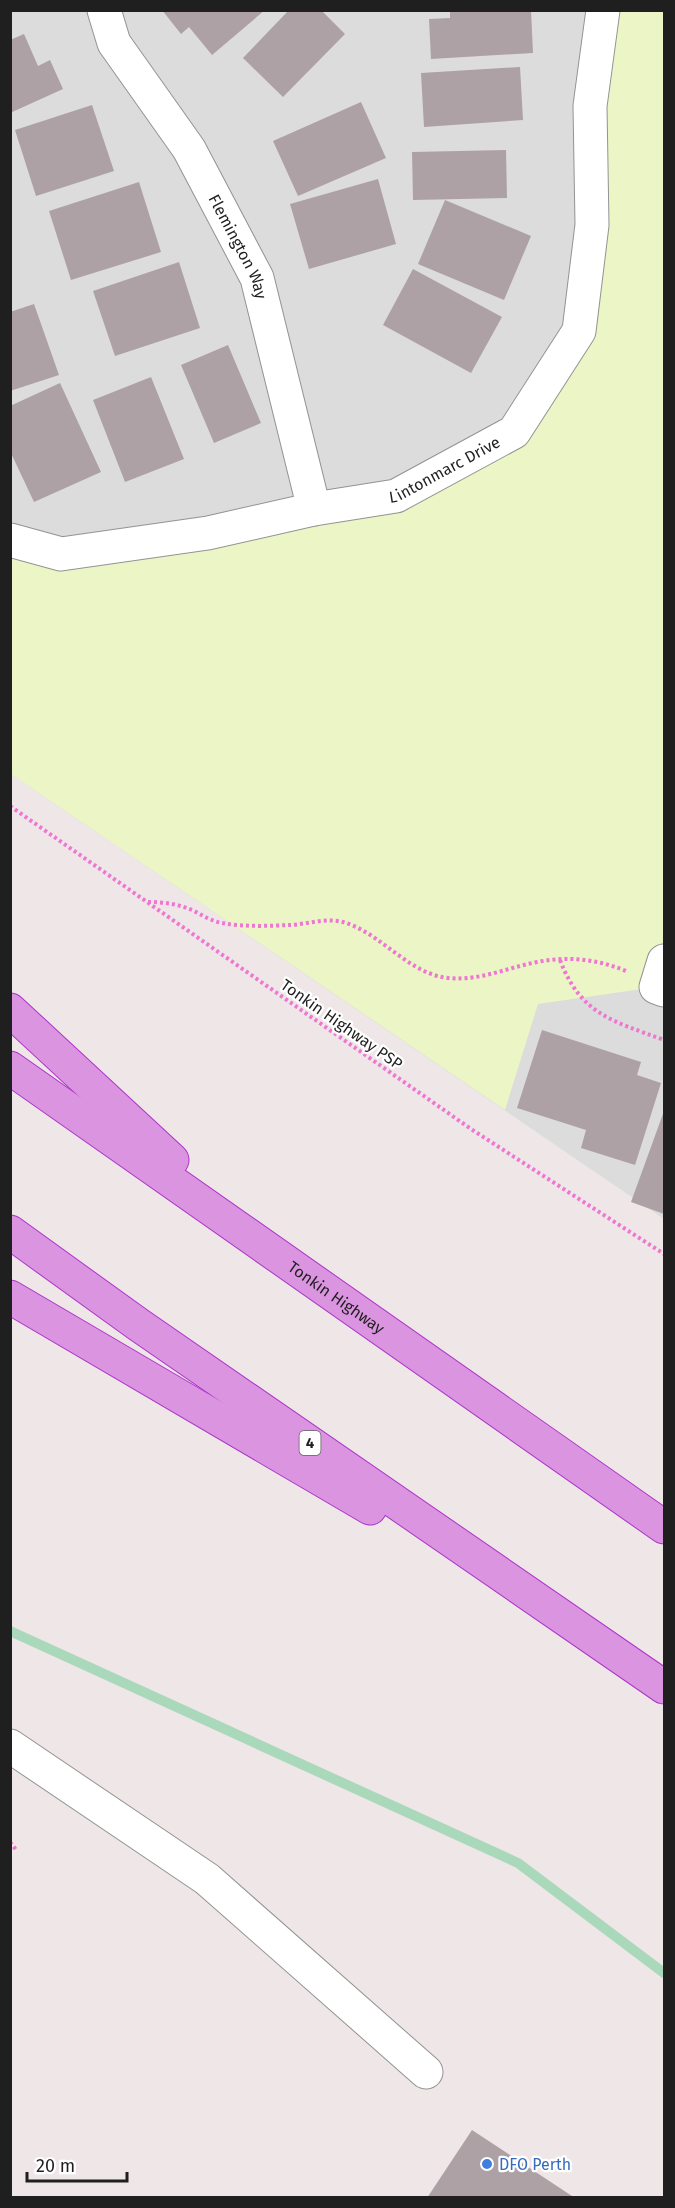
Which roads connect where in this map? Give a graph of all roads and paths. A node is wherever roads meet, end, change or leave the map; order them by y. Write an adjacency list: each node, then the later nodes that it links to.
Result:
1 (104, 10): 3 (street, Flemington Way)
2 (603, 10): 3 (street, Lintonmarc Drive)
3 (314, 509): 4 (street, Lintonmarc Drive)
4 (10, 540)
5 (10, 806): 6 (path, Tonkin Highway PSP)
6 (146, 902): 7 (path); 14 (path, Tonkin Highway PSP)
7 (560, 960): 8 (path); 10 (path)
8 (662, 980)
9 (10, 1010): 13 (highway)
10 (664, 1040)
11 (10, 1068): 13 (highway, Tonkin Highway)
12 (10, 1232): 17 (highway, 4)
13 (260, 1241): 16 (highway, Tonkin Highway)
14 (664, 1254)
15 (10, 1297): 17 (highway)
16 (664, 1527)
17 (612, 1650): 18 (highway, 4)
18 (664, 1687)
19 (10, 1746): 22 (street)
20 (10, 1842): 21 (path)
21 (17, 1851)
22 (426, 2072)

